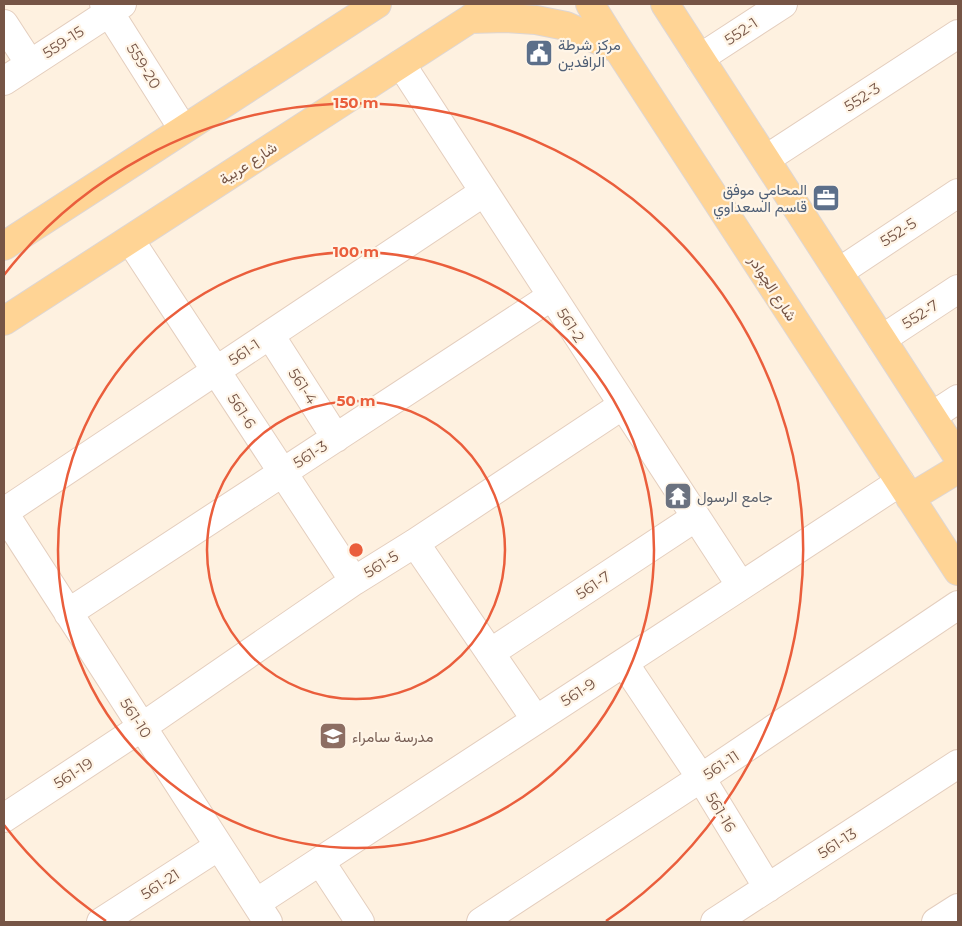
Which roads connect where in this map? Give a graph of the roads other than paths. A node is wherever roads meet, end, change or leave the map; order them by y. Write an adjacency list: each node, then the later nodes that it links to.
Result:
1 (377, 4): 14 (main road)
2 (590, 4): 9 (main road, شارع الچوادر)
3 (665, 4): 10 (main road)
4 (782, 4): 10 (street, 552-1)
5 (112, 6): 11 (street, 559-15); 14 (street, 559-20)
6 (480, 11): 9 (main road); 12 (main road, شارع عربية)
7 (4, 24): 11 (street)
8 (958, 34): 15 (street, 552-3)
9 (618, 49): 34 (main road, شارع الچوادر)
10 (700, 58): 15 (main road)
11 (30, 64): 13 (street, 559-15)
12 (400, 64): 16 (street, 561-2); 18 (main road, شارع عربية)
13 (4, 81)
14 (183, 129): 19 (main road)
15 (766, 159): 20 (main road)
16 (484, 192): 22 (street, 561-2); 24 (street, 561-1)
17 (958, 193): 20 (street, 552-5)
18 (130, 240): 23 (main road, شارع عربية); 26 (street, 561-6)
19 (4, 246)
20 (838, 272): 25 (main road)
21 (958, 289): 25 (street, 552-7)
22 (552, 296): 28 (street, 561-2); 30 (street, 561-3)
23 (4, 321)
24 (270, 335): 26 (street, 561-1); 30 (street, 561-4)
25 (882, 339): 29 (main road)
26 (216, 371): 33 (street, 561-6); 35 (street, 561-1)
27 (958, 399): 29 (street)
28 (623, 405): 36 (street, 561-2); 37 (street, 561-5)
29 (932, 416): 31 (main road)
30 (336, 438): 33 (street, 561-3)
31 (958, 457)
32 (958, 469): 34 (main road)
33 (282, 473): 39 (street, 561-6); 42 (street, 561-3)
34 (905, 490): 38 (main road, شارع الچوادر); 40 (street, 561-9)
35 (4, 512): 42 (street, 561-10)
36 (696, 517): 40 (street, 561-2); 43 (street, 561-7)
37 (415, 543): 39 (street, 561-5); 43 (street)
38 (958, 571)
39 (354, 582): 46 (street, 561-5)
40 (741, 586): 44 (street, 561-9)
41 (958, 605): 48 (street, 561-11)
42 (68, 613): 46 (street, 561-10)
43 (490, 653): 45 (street)
44 (624, 662): 45 (street, 561-9); 48 (street, 561-16)
45 (536, 720): 51 (street, 561-9)
46 (142, 727): 49 (street, 561-19); 50 (street, 561-10)
47 (958, 764): 52 (street, 561-13)
48 (701, 778): 52 (street, 561-16); 57 (street, 561-11)
49 (4, 818)
50 (219, 846): 54 (street, 561-10); 55 (street, 561-21)
51 (320, 861): 54 (street, 561-9); 56 (street)
52 (768, 888): 58 (street, 561-13)
53 (958, 908): 59 (street)
54 (262, 913)
55 (101, 922)
56 (360, 922)
57 (482, 922)
58 (715, 922)
59 (936, 922)

